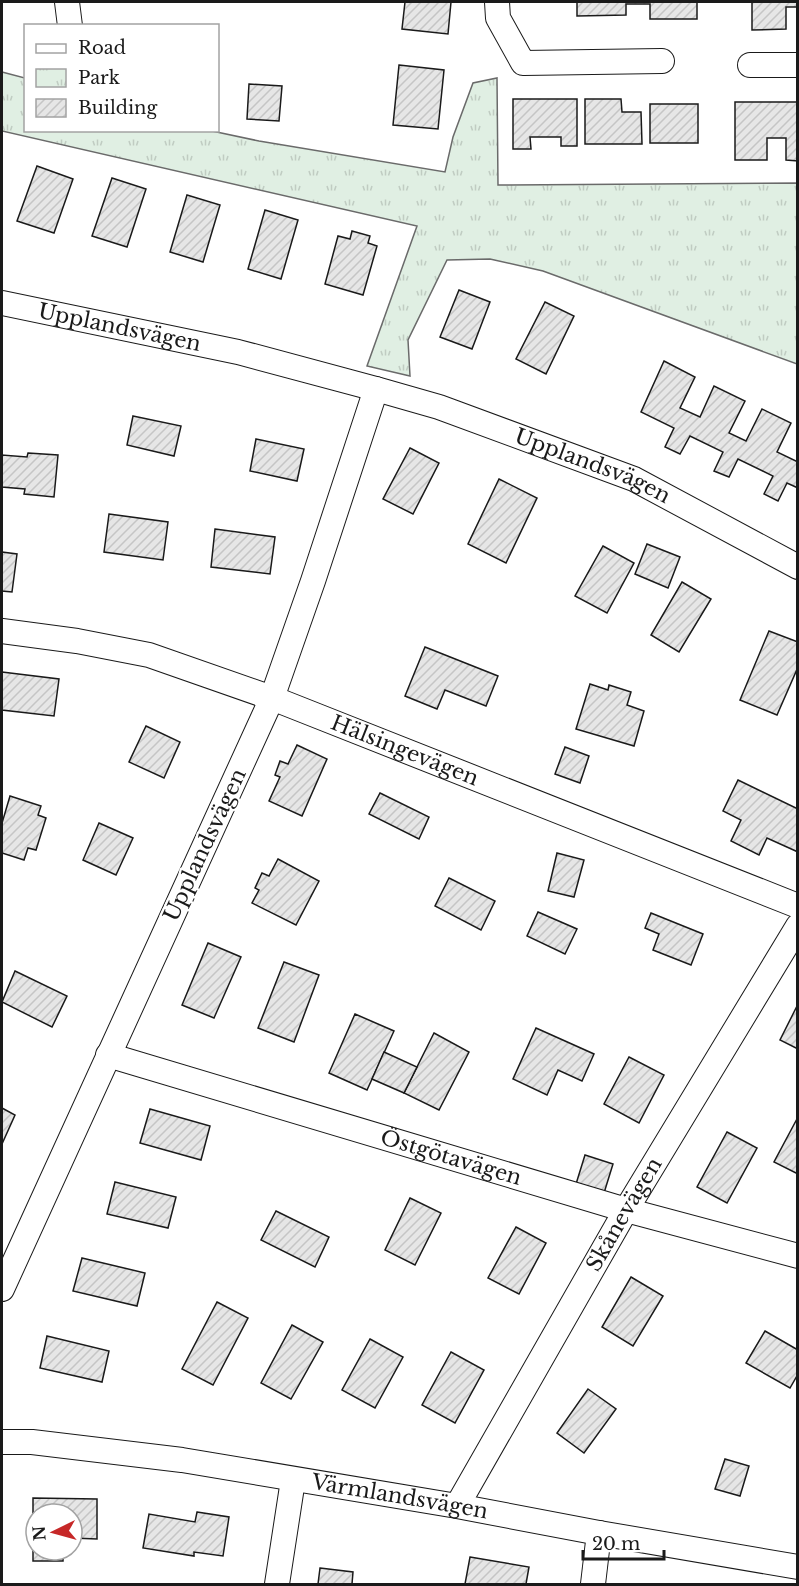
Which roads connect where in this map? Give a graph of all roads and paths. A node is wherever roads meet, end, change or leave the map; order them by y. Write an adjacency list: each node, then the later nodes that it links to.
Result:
1 (68, 2): 3 (street)
2 (497, 10): 4 (street)
3 (70, 24)
4 (662, 61)
5 (750, 65): 6 (street)
6 (798, 65)
7 (2, 303): 8 (street, Upplandsvägen)
8 (376, 388): 9 (street, Upplandsvägen); 11 (street, Upplandsvägen)
9 (798, 567)
10 (2, 631): 11 (street, Hälsingevägen)
11 (272, 698): 12 (street, Hälsingevägen); 14 (street, Upplandsvägen)
12 (798, 906)
13 (798, 926): 15 (street, Skånevägen)
14 (108, 1055): 15 (street, Östgötavägen); 17 (street, Upplandsvägen)
15 (626, 1210): 16 (street, Östgötavägen); 20 (street, Skånevägen)
16 (798, 1256)
17 (2, 1289)
18 (2, 1442): 19 (street, Värmlandsvägen)
19 (292, 1480): 20 (street, Värmlandsvägen); 23 (street)
20 (457, 1506): 21 (street, Värmlandsvägen)
21 (599, 1533): 22 (street, Värmlandsvägen); 24 (street)
22 (798, 1567)
23 (277, 1584)
24 (593, 1584)

